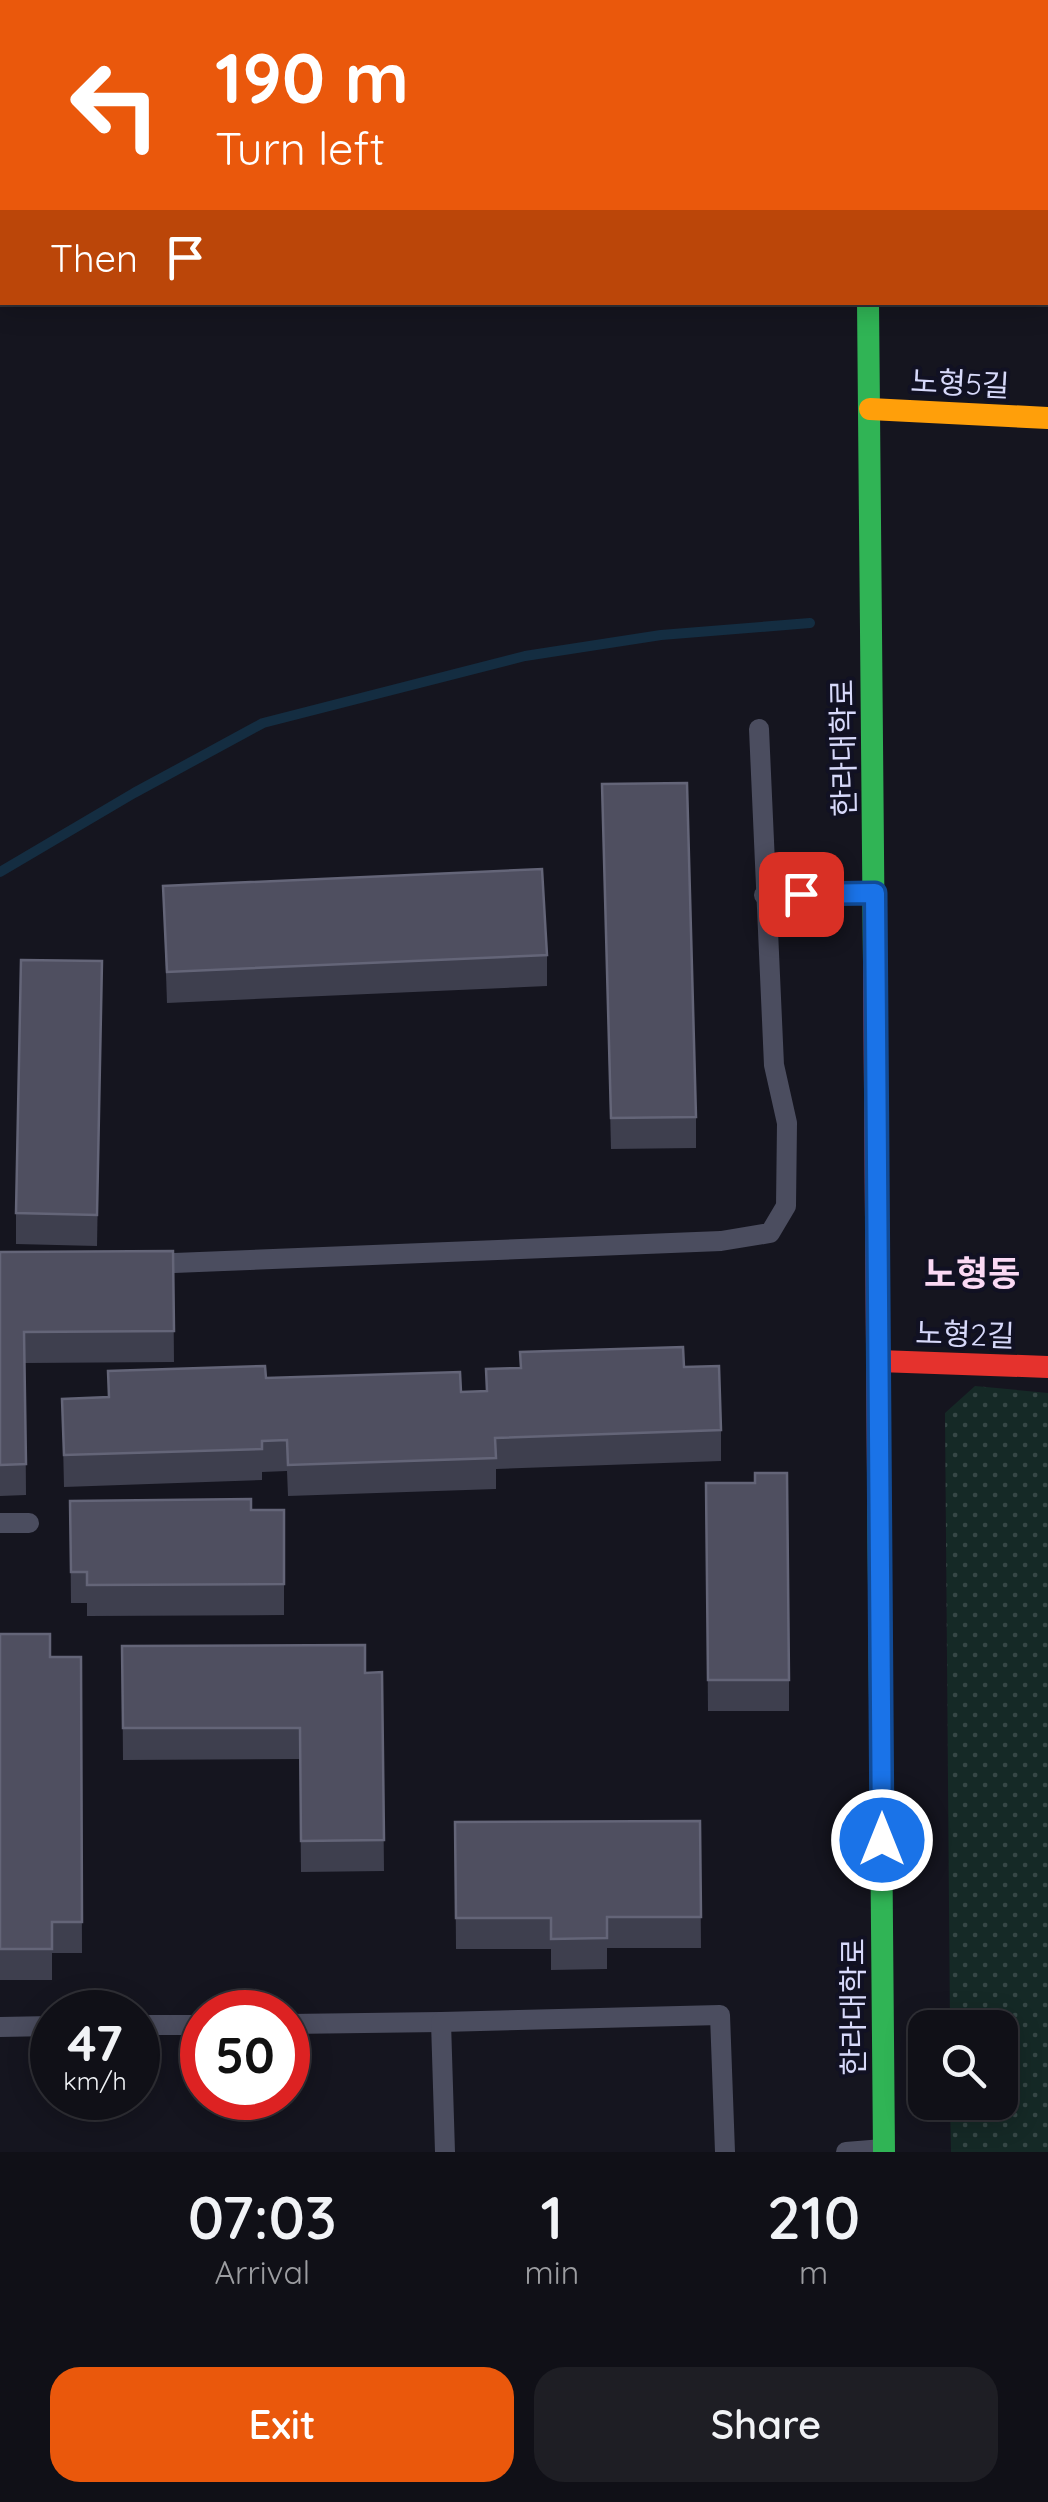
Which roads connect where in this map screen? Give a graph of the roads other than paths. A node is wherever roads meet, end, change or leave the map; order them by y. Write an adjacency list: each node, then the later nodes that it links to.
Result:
1 (868, 305): 2 (main road, 한라대학로)
2 (870, 409): 3 (main road, 노형5길); 5 (main road, 한라대학로)
3 (1048, 418)
4 (759, 728): 6 (lane)
5 (875, 893): 6 (lane); 8 (main road, 한라대학로)
6 (764, 894): 7 (lane)
7 (136, 1264)
8 (879, 1362): 9 (main road, 노형2길); 16 (main road, 한라대학로)
9 (1048, 1367)
10 (0, 1523): 11 (lane)
11 (29, 1523)
12 (441, 2022): 13 (lane); 17 (lane); 18 (lane)
13 (310, 2024)
14 (0, 2026): 15 (lane)
15 (30, 2026)
16 (884, 2151): 19 (lane)
17 (445, 2152)
18 (725, 2152)
19 (846, 2152)

